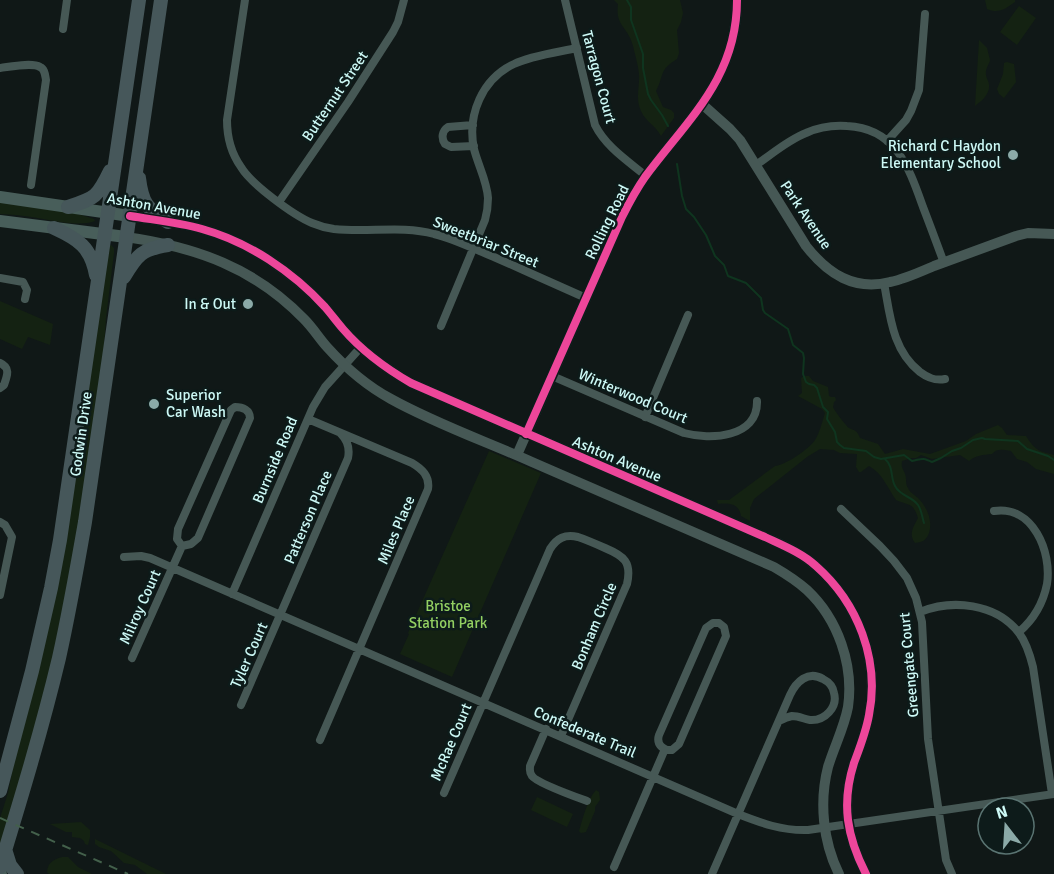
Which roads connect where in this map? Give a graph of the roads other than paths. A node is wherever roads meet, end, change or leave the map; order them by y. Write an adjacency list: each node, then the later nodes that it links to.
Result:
1 (67, 0): 9 (street)
2 (139, 0): 16 (main road, Godwin Drive)
3 (161, 0): 17 (main road, Godwin Drive)
4 (245, 0): 22 (street, Sweetbriar Street)
5 (404, 0): 22 (street, Butternut Street)
6 (565, 0): 10 (street, Tarragon Court)
7 (737, 0): 12 (street, Rolling Road)
8 (925, 14): 14 (street)
9 (63, 29)
10 (577, 48): 13 (street); 19 (street, Tarragon Court)
11 (0, 68): 20 (street)
12 (702, 104): 18 (street, Park Avenue); 19 (street, Rolling Road)
13 (473, 125): 15 (street); 15 (street)
14 (887, 141): 18 (street); 34 (street)
15 (474, 146): 33 (street)
16 (116, 155): 23 (main road); 24 (main road, Godwin Drive)
17 (138, 160): 25 (main road, Godwin Drive); 27 (main road)
18 (756, 165): 36 (street, Park Avenue)
19 (646, 176): 39 (street, Rolling Road)
20 (31, 185)
21 (0, 198): 23 (main road, Ashton Avenue)
22 (279, 202): 33 (street, Sweetbriar Street)
23 (68, 207): 24 (main road, Ashton Avenue)
24 (108, 213): 25 (main road, Ashton Avenue); 30 (main road, Godwin Drive)
25 (129, 216): 27 (street, Ashton Avenue); 31 (main road, Godwin Drive)
26 (0, 221): 28 (main road)
27 (168, 222): 43 (street, Ashton Avenue)
28 (54, 228): 30 (main road); 38 (main road)
29 (1054, 234): 34 (street, Park Avenue)
30 (104, 235): 31 (main road); 38 (main road, Godwin Drive)
31 (126, 237): 32 (street); 37 (main road, Godwin Drive)
32 (168, 245): 37 (main road); 45 (street)
33 (474, 249): 39 (street, Sweetbriar Street); 42 (street)
34 (944, 263): 36 (street, Park Avenue)
35 (0, 278): 40 (street)
36 (884, 283): 47 (street)
37 (120, 284): 84 (main road, Godwin Drive)
38 (97, 286): 76 (main road, Godwin Drive)
39 (586, 298): 46 (street, Rolling Road)
40 (26, 299)
41 (688, 315): 50 (street)
42 (441, 326)
43 (361, 347): 45 (street, Burnside Road); 53 (street, Ashton Avenue)
44 (0, 363): 48 (street)
45 (345, 364): 51 (street, Burnside Road); 54 (street)
46 (552, 376): 50 (street, Winterwood Court); 53 (street, Rolling Road)
47 (945, 379)
48 (0, 388)
49 (757, 401): 50 (street, Winterwood Court)
50 (645, 417)
51 (308, 419): 52 (street, Miles Place); 61 (street, Burnside Road)
52 (338, 432): 64 (street, Patterson Place); 66 (street, Miles Place)
53 (526, 434): 54 (street, Rolling Road); 82 (street, Ashton Avenue)
54 (517, 455): 83 (street)
55 (841, 509): 63 (street, Greengate Court)
56 (994, 511): 65 (street)
57 (0, 522): 62 (street)
58 (182, 546): 58 (street); 60 (street, Milroy Court)
59 (124, 557): 60 (street, Confederate Trail)
60 (173, 568): 61 (street, Confederate Trail); 67 (street, Milroy Court)
61 (232, 594): 64 (street, Confederate Trail)
62 (0, 595)
63 (920, 612): 65 (street); 80 (street, Greengate Court)
64 (281, 615): 66 (street, Confederate Trail); 69 (street, Tyler Court)
65 (1019, 633): 78 (street)
66 (360, 649): 68 (street, Confederate Trail); 73 (street)
67 (132, 658)
68 (483, 702): 71 (street, Confederate Trail); 72 (street, Bonham Circle); 77 (street, McRae Court)
69 (241, 705)
70 (779, 721): 70 (street); 81 (street)
71 (546, 729): 72 (street, Confederate Trail); 79 (street)
72 (561, 736): 75 (street, Confederate Trail)
73 (320, 740)
74 (665, 749): 74 (street); 75 (street)
75 (654, 776): 81 (street, Confederate Trail); 86 (street)
76 (0, 791)
77 (444, 793)
78 (1053, 794): 80 (street, Confederate Trail)
79 (587, 801)
80 (938, 812): 82 (street, Confederate Trail); 91 (street, Greengate Court)
81 (738, 814): 83 (street, Confederate Trail); 88 (street)
82 (848, 825): 83 (street, Confederate Trail); 90 (street, Ashton Avenue)
83 (825, 828): 89 (street)
84 (5, 849): 85 (main road, Godwin Drive); 87 (main road)
85 (0, 867)
86 (614, 867)
87 (17, 874)
88 (712, 874)
89 (839, 874)
90 (866, 874)
91 (952, 874)

